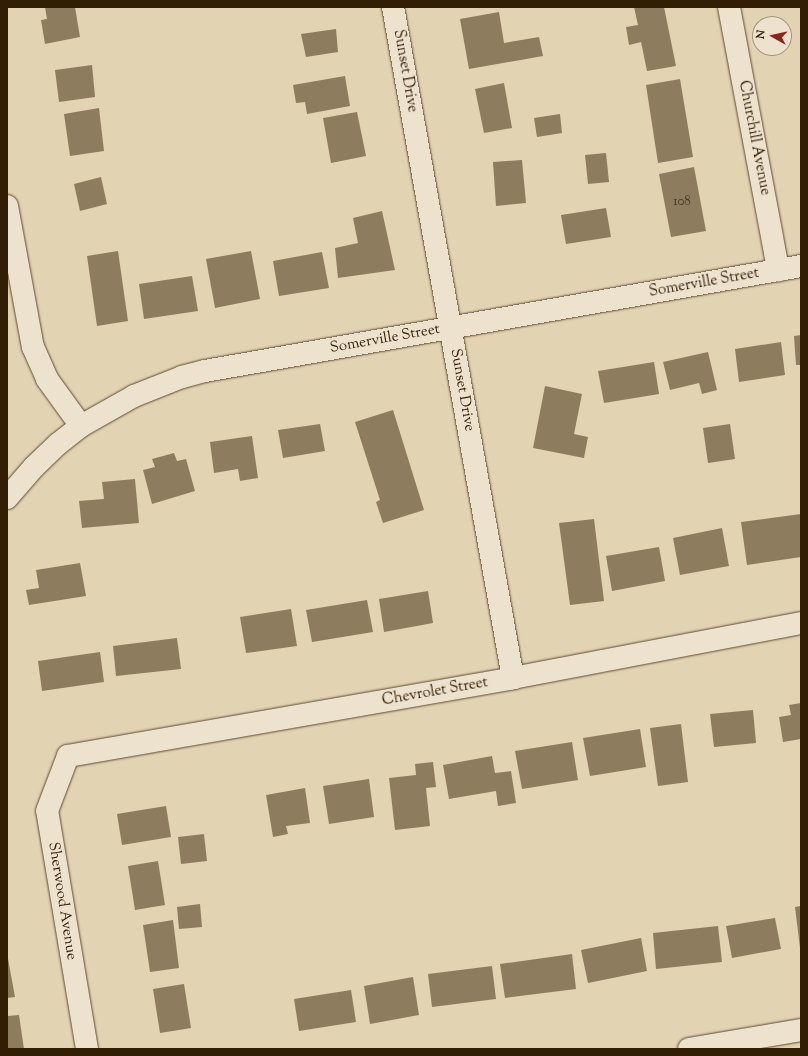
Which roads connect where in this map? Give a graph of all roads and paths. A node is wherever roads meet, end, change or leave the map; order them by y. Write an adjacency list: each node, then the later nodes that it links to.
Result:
1 (393, 7): 6 (street, Sunset Drive)
2 (729, 7): 5 (street, Churchill Avenue)
3 (7, 206): 7 (street)
4 (801, 266): 5 (street, Somerville Street)
5 (778, 270): 6 (street, Somerville Street)
6 (451, 328): 7 (street, Somerville Street); 10 (street, Sunset Drive)
7 (81, 426): 8 (street, Somerville Street)
8 (7, 498)
9 (801, 623): 10 (street, Chevrolet Street)
10 (513, 678): 11 (street, Chevrolet Street)
11 (68, 756): 13 (street, Sherwood Avenue)
12 (801, 1030): 14 (street)
13 (87, 1049)
14 (689, 1049)

